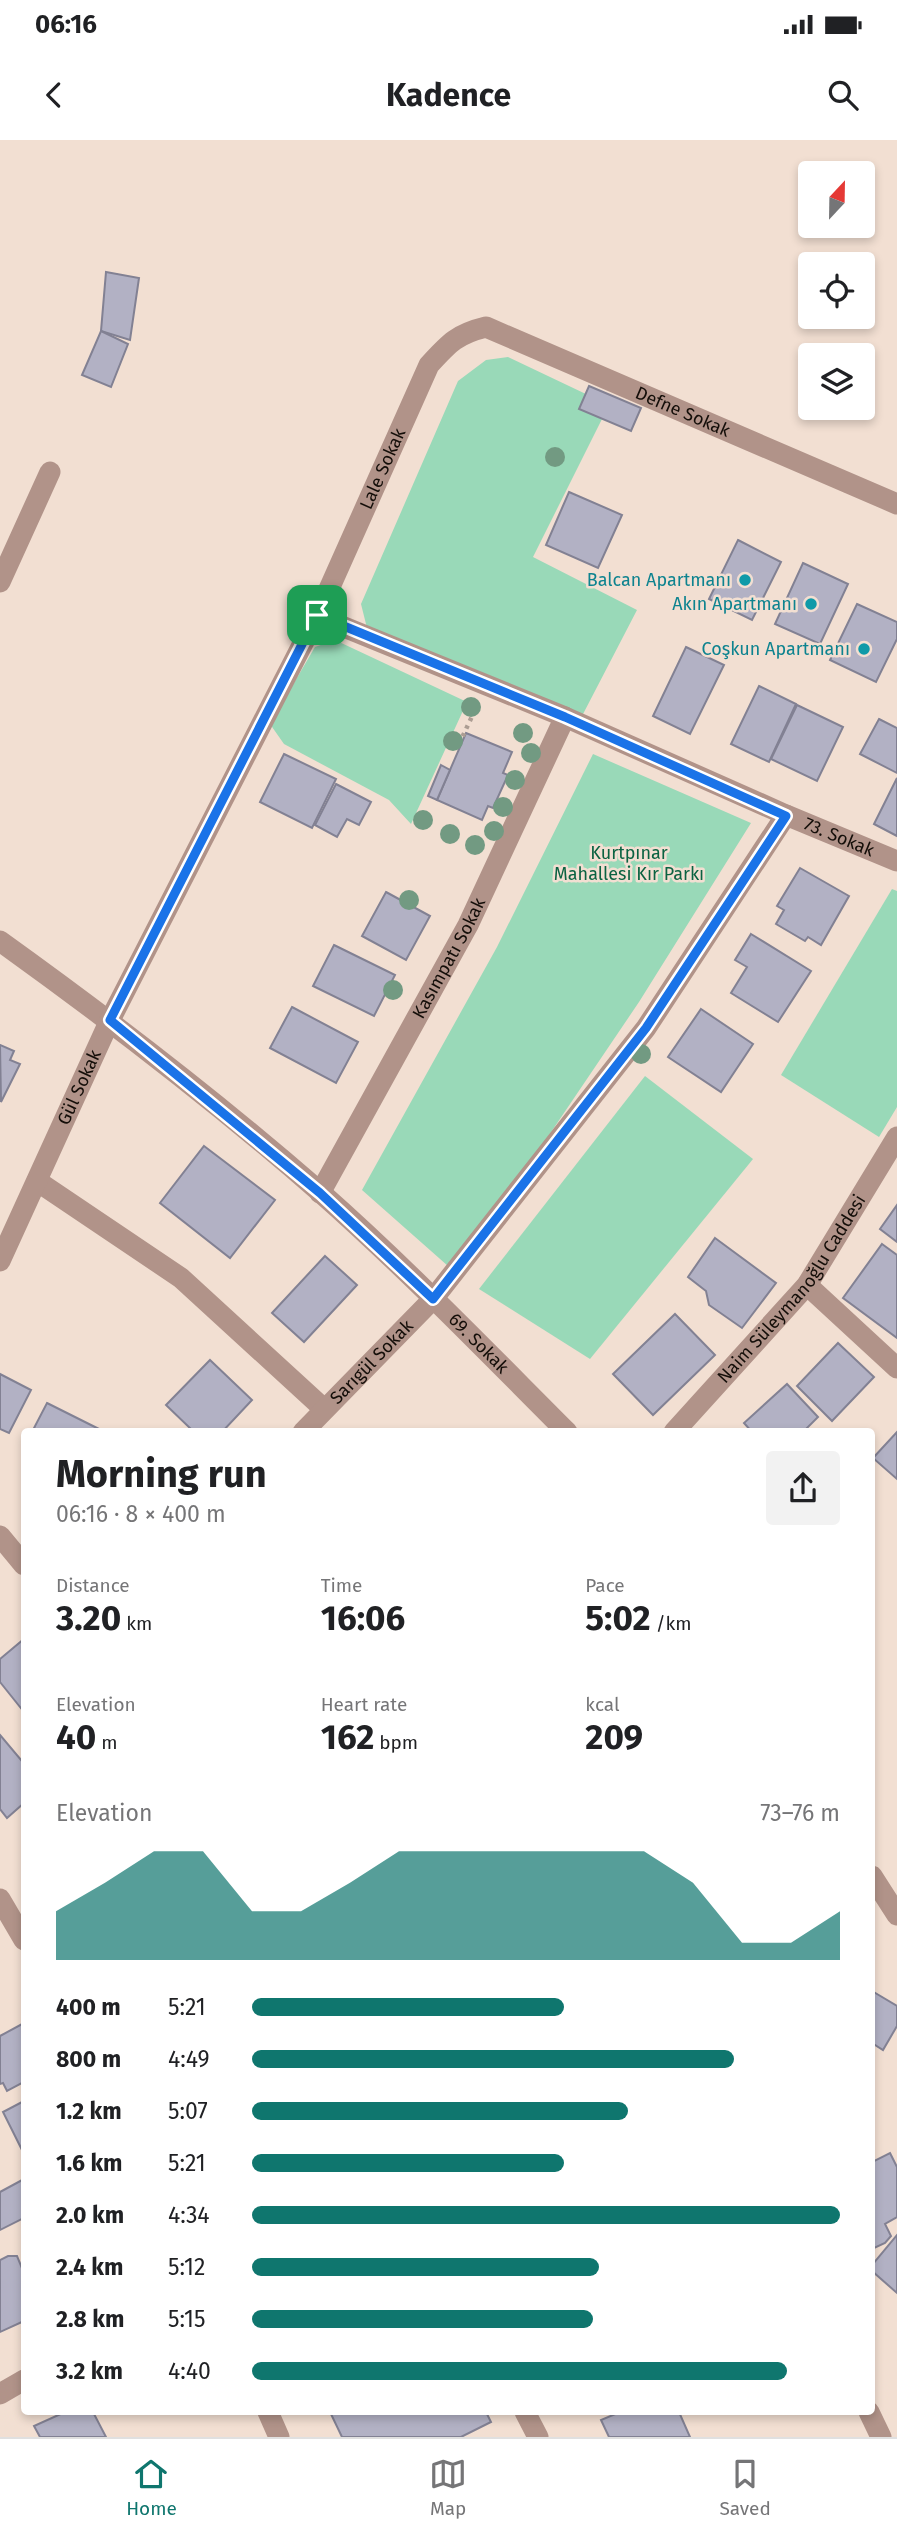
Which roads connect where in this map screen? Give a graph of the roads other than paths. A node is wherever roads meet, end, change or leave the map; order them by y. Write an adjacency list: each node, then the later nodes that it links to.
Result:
1 (465, 332): 3 (street, Defne Sokak); 5 (street, Lale Sokak)
2 (50, 471): 4 (street)
3 (897, 504)
4 (0, 582)
5 (317, 615): 6 (street, 73. Sokak); 10 (street, Gül Sokak)
6 (565, 717): 7 (street, 73. Sokak); 13 (street, Kasımpatı Sokak)
7 (786, 816): 8 (street, 73. Sokak); 16 (street, Sarıgül Sokak)
8 (897, 861)
9 (0, 941): 10 (street, 69. Sokak)
10 (110, 1020): 12 (street, Gül Sokak); 13 (street, 69. Sokak)
11 (897, 1137): 15 (street, Naim Süleymanoğlu Caddesi)
12 (37, 1181): 14 (street, Gül Sokak); 18 (street)
13 (320, 1193): 16 (street, 69. Sokak)
14 (0, 1261)
15 (807, 1285): 17 (street); 21 (street, Naim Süleymanoğlu Caddesi)
16 (433, 1299): 18 (street, Sarıgül Sokak); 20 (street, 69. Sokak)
17 (897, 1368)
18 (324, 1409): 19 (street, Sarıgül Sokak)
19 (307, 1428)
20 (563, 1428)
21 (678, 1428)
22 (0, 1536): 23 (street)
23 (21, 1561)
24 (875, 1881): 26 (street)
25 (0, 1899): 27 (street)
26 (888, 1903)
27 (21, 1935)
28 (21, 2382): 29 (street)
29 (0, 2394)
30 (269, 2415): 33 (street)
31 (527, 2415): 34 (street)
32 (870, 2415): 35 (street)
33 (279, 2437)
34 (538, 2437)
35 (881, 2437)

